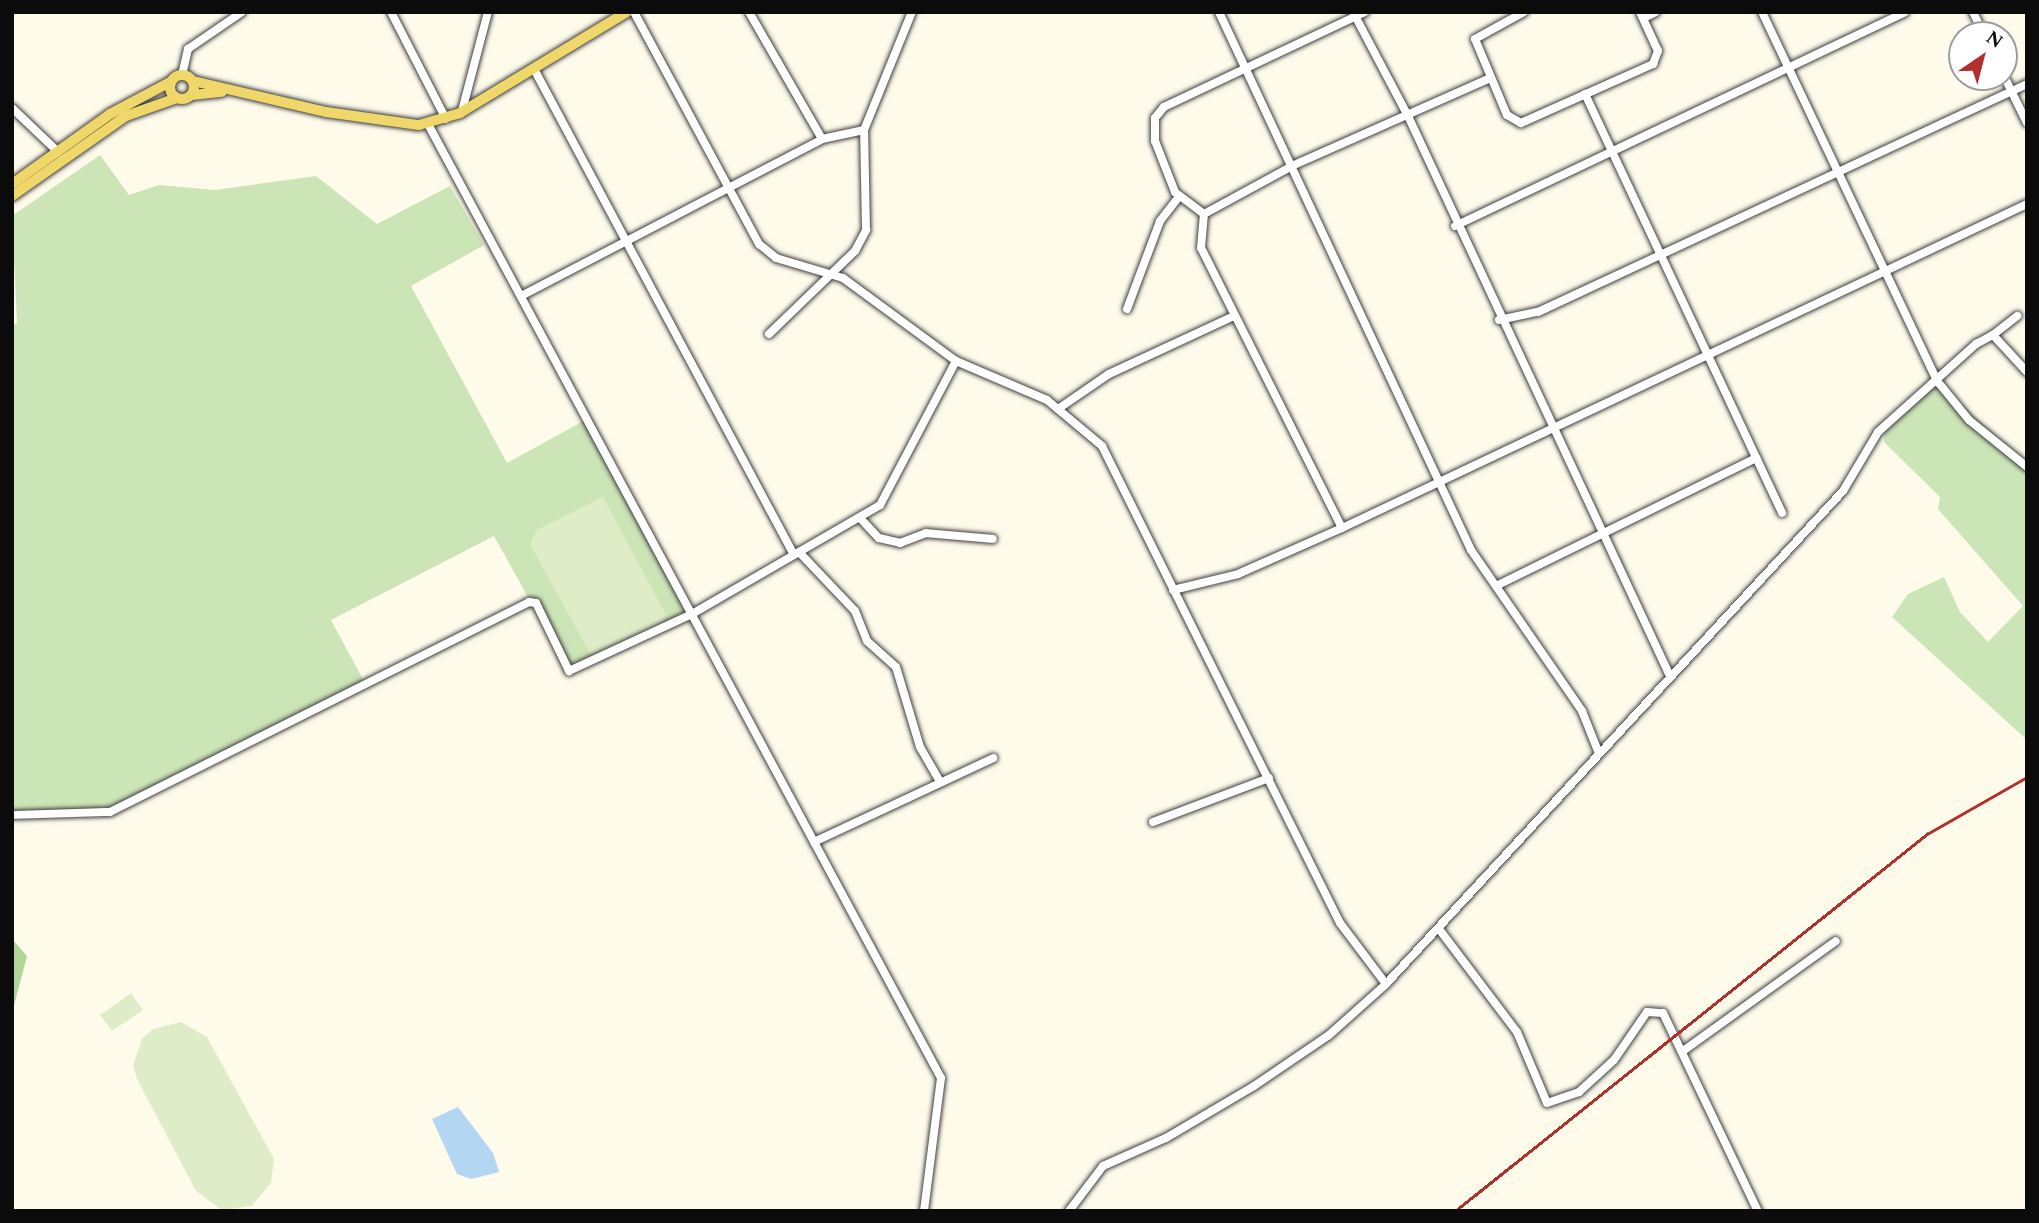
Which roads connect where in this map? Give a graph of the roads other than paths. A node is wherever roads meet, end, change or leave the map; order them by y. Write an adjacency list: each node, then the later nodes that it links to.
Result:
1 (391, 12): 30 (street)
2 (488, 12): 28 (street)
3 (627, 12): 17 (main road)
4 (634, 12): 40 (street)
5 (749, 12): 34 (street)
6 (1219, 12): 18 (street)
7 (1365, 12): 14 (street)
8 (1524, 12): 20 (street)
9 (1656, 12): 15 (street)
10 (1762, 12): 16 (street)
11 (1905, 12): 16 (street)
12 (911, 13): 33 (street)
13 (235, 14): 19 (street)
14 (1354, 15): 18 (street); 29 (street)
15 (1642, 15): 24 (street)
16 (1789, 68): 35 (street); 38 (street)
17 (534, 69): 28 (main road); 46 (street)
18 (1246, 69): 37 (street); 42 (street)
19 (177, 78): 21 (main road); 26 (main road); 36 (main road)
20 (1488, 79): 24 (street); 29 (street)
21 (193, 81): 23 (main road); 25 (main road)
22 (2011, 91): 31 (street); 38 (street)
23 (225, 92): 25 (main road); 32 (main road)
24 (1585, 94): 35 (street)
25 (191, 95): 26 (main road)
26 (177, 98): 41 (main road)
27 (12, 108): 36 (street)
28 (462, 111): 30 (main road)
29 (1408, 116): 37 (street); 45 (street)
30 (446, 119): 32 (main road)
31 (2027, 123)
32 (428, 124): 50 (street)
33 (864, 130): 34 (street); 49 (street)
34 (822, 139): 40 (street)
35 (1611, 150): 45 (street); 47 (street)
36 (58, 152): 39 (main road)
37 (1294, 165): 44 (street); 65 (street)
38 (1839, 176): 47 (street); 48 (street)
39 (12, 184)
40 (726, 189): 46 (street); 49 (street)
41 (12, 196)
42 (1179, 197): 44 (street); 51 (street)
43 (2027, 204): 48 (street)
44 (1204, 214): 52 (street)
45 (1455, 226): 54 (street)
46 (628, 240): 50 (street); 71 (street)
47 (1664, 253): 54 (street); 57 (street)
48 (1884, 273): 57 (street); 60 (street)
49 (831, 276): 55 (street); 58 (street)
50 (521, 296): 74 (street)
51 (1126, 309)
52 (1234, 316): 61 (street); 68 (street)
53 (2018, 316): 56 (street)
54 (1499, 320): 62 (street)
55 (769, 334)
56 (1993, 335): 59 (street); 60 (street)
57 (1712, 355): 62 (street); 63 (street)
58 (956, 361): 61 (street); 67 (street)
59 (2027, 372)
60 (1938, 382): 64 (street); 75 (street)
61 (1058, 409): 73 (street)
62 (1551, 428): 65 (street); 69 (street)
63 (1756, 458): 66 (street); 69 (street)
64 (2027, 467)
65 (1438, 481): 68 (street); 72 (street)
66 (1782, 513)
67 (861, 519): 70 (street); 71 (street)
68 (1342, 527): 73 (street)
69 (1600, 533): 72 (street); 75 (street)
70 (993, 539)
71 (797, 554): 74 (street); 79 (street)
72 (1498, 585): 76 (street)
73 (1172, 590): 78 (street)
74 (692, 614): 80 (street); 82 (street)
75 (1669, 674): 76 (street)
76 (1598, 751): 83 (street)
77 (993, 758): 79 (street)
78 (1269, 778): 81 (street); 85 (street)
79 (940, 781): 82 (street)
80 (12, 815)
81 (1153, 822)
82 (814, 842): 87 (street)
83 (1439, 929): 85 (street); 86 (street)
84 (1836, 941): 86 (street)
85 (1386, 984): 88 (street)
86 (1683, 1051): 89 (street)
87 (924, 1211)
88 (1069, 1211)
89 (1758, 1211)

